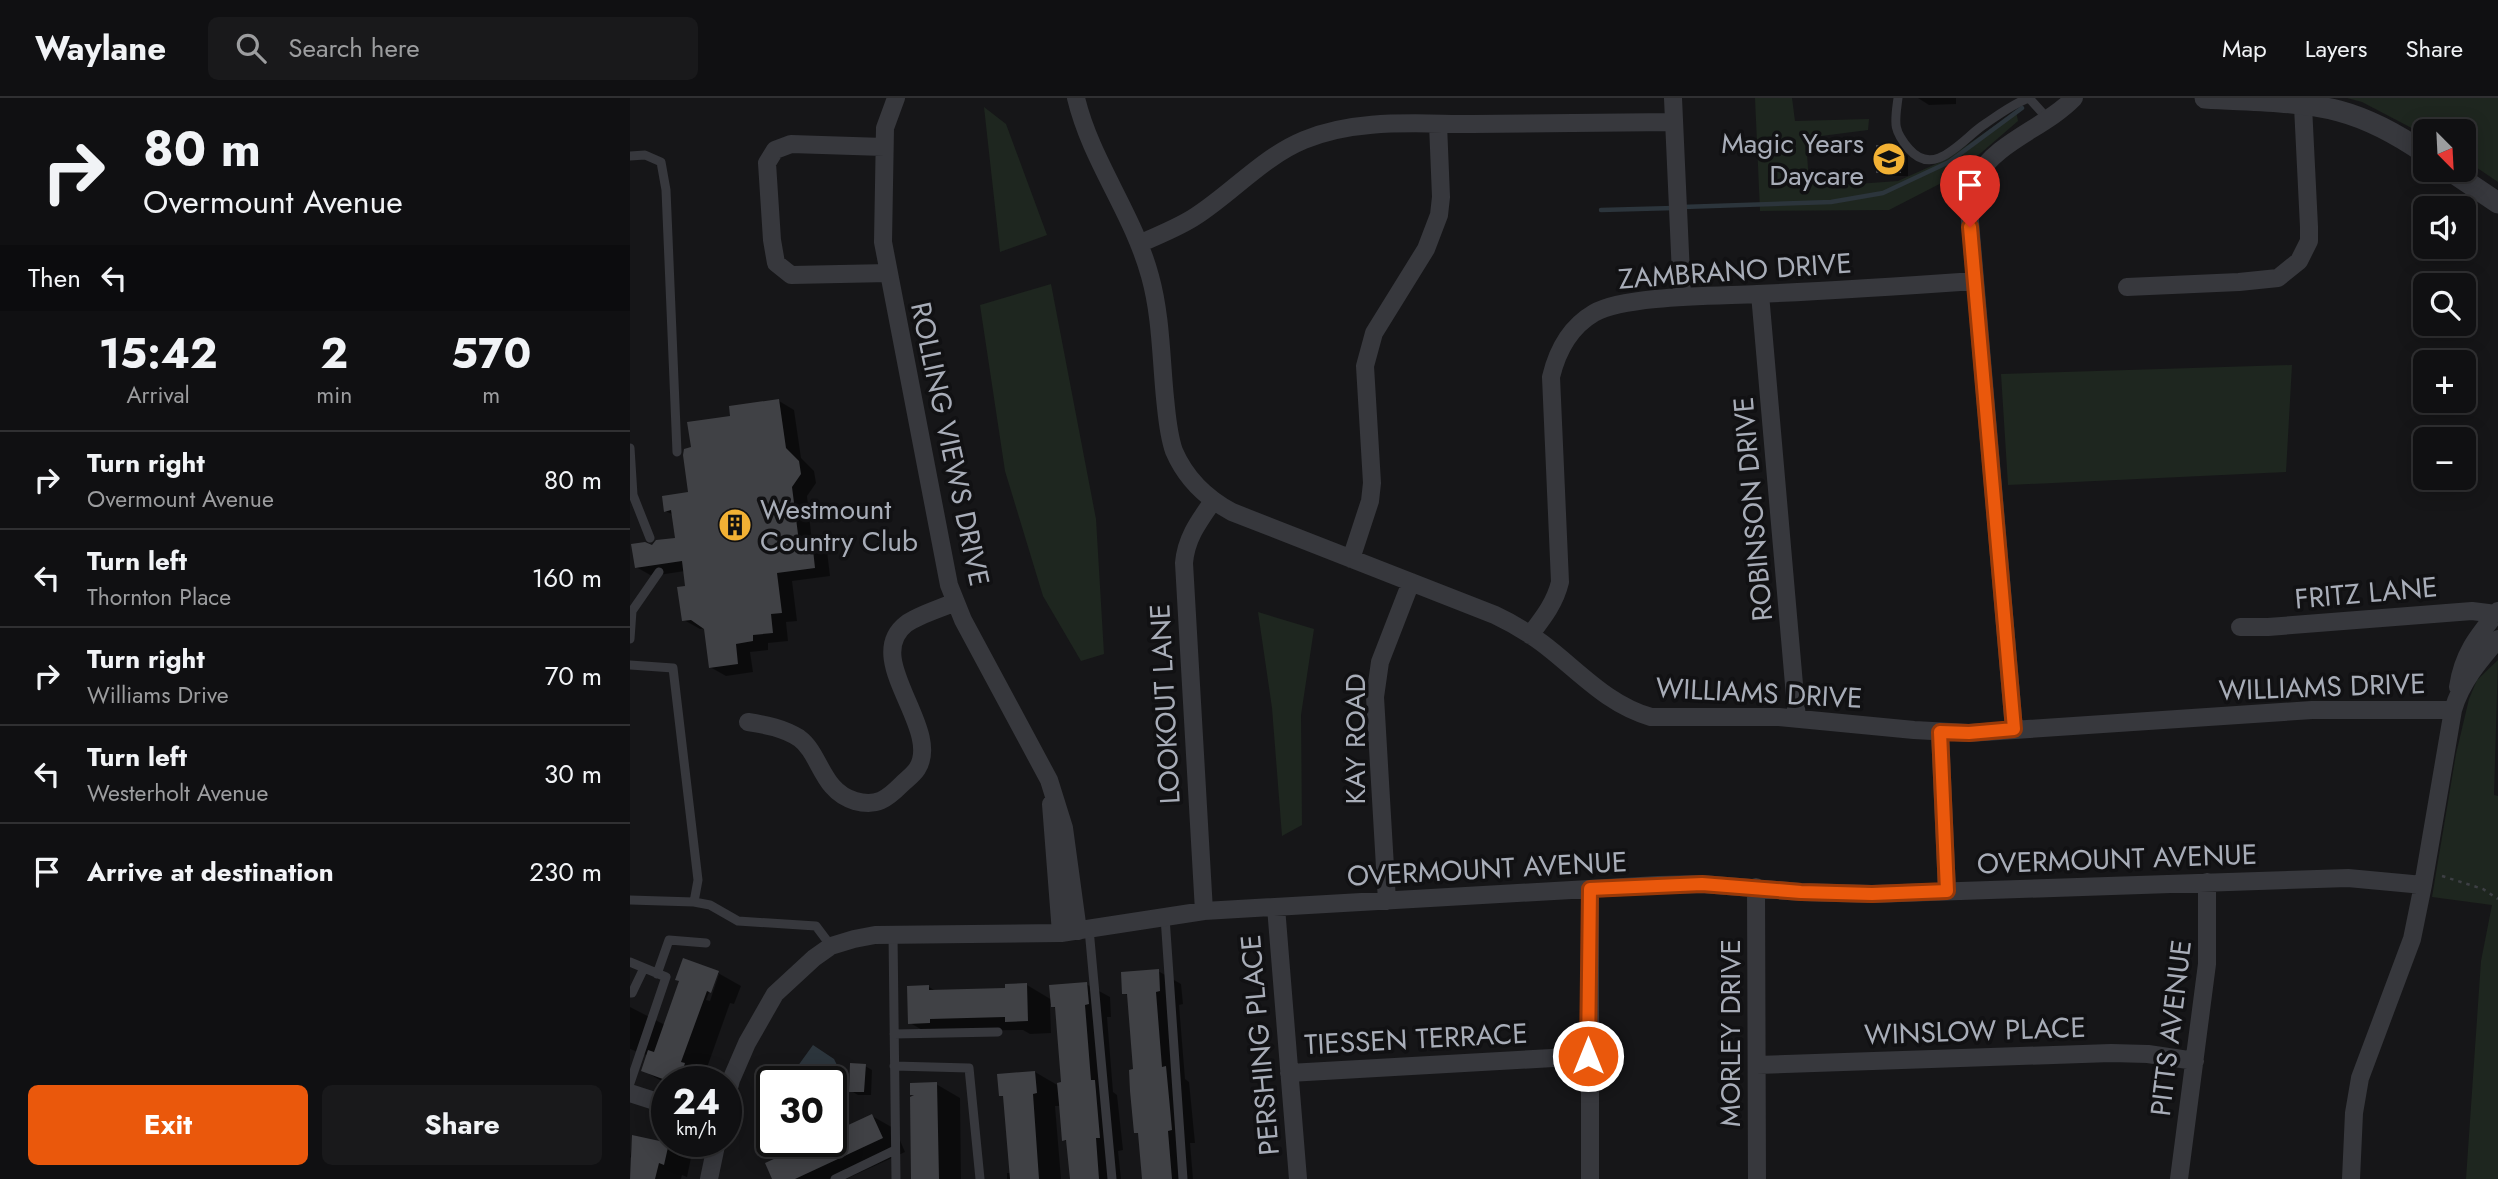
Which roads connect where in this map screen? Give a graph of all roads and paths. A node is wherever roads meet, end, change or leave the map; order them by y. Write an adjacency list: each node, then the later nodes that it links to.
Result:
1 (896, 98): 13 (street, ROLLING VIEWS DRIVE)
2 (1076, 98): 17 (street, WILLIAMS DRIVE)
3 (1673, 98): 10 (street)
4 (1898, 98): 5 (lane)
5 (2029, 98): 9 (lane)
6 (2074, 98): 9 (street)
7 (2205, 98): 8 (street)
8 (2303, 106): 12 (street); 20 (street)
9 (2048, 120): 19 (street)
10 (1674, 122): 11 (street); 22 (street)
11 (1438, 124): 17 (street); 27 (street)
12 (2413, 145)
13 (884, 147): 18 (street, ROLLING VIEWS DRIVE); 18 (street)
14 (630, 156): 24 (lane)
15 (2467, 182): 16 (street)
16 (2498, 203)
17 (1139, 244): 25 (street, WILLIAMS DRIVE)
18 (889, 273): 30 (street, ROLLING VIEWS DRIVE)
19 (1975, 281): 21 (street, ZAMBRANO DRIVE); 40 (street)
20 (2127, 287)
21 (1760, 294): 22 (street, ZAMBRANO DRIVE); 38 (street, ROBINSON DRIVE)
22 (1682, 298): 33 (street, ZAMBRANO DRIVE)
23 (630, 448): 26 (lane)
24 (677, 452)
25 (1213, 501): 27 (street, WILLIAMS DRIVE); 52 (street, LOOKOUT LANE)
26 (650, 538)
27 (1351, 559): 29 (street, WILLIAMS DRIVE)
28 (659, 572): 34 (lane)
29 (1411, 582): 33 (street, WILLIAMS DRIVE); 49 (street, KAY ROAD)
30 (956, 602): 39 (street); 54 (street, ROLLING VIEWS DRIVE)
31 (2497, 612): 32 (street, FRITZ LANE); 37 (street)
32 (2240, 627)
33 (1530, 635): 38 (street, WILLIAMS DRIVE)
34 (630, 639)
35 (2498, 639): 37 (street)
36 (630, 665): 50 (lane)
37 (2455, 703): 40 (street, WILLIAMS DRIVE); 42 (street)
38 (1797, 719): 41 (street, WILLIAMS DRIVE)
39 (748, 722)
40 (2014, 729): 41 (street, WILLIAMS DRIVE)
41 (1940, 732): 46 (street)
42 (2424, 878): 43 (street, OVERMOUNT AVENUE); 47 (path); 85 (street)
43 (2207, 882): 46 (street, OVERMOUNT AVENUE); 65 (street, PITTS AVENUE)
44 (1756, 887): 45 (street, OVERMOUNT AVENUE); 46 (street, OVERMOUNT AVENUE); 66 (street, MORLEY DRIVE)
45 (1590, 889): 49 (street, OVERMOUNT AVENUE); 64 (street)
46 (1947, 891)
47 (2498, 899)
48 (630, 900): 50 (lane)
49 (1387, 901): 51 (street, OVERMOUNT AVENUE)
50 (694, 902): 57 (lane)
51 (1276, 907): 52 (street, OVERMOUNT AVENUE); 69 (street, PERSHING PLACE)
52 (1204, 911): 53 (street, OVERMOUNT AVENUE)
53 (1165, 917): 54 (street, OVERMOUNT AVENUE); 80 (lane)
54 (1076, 931): 55 (street, OVERMOUNT AVENUE); 79 (lane)
55 (893, 934): 57 (street, OVERMOUNT AVENUE); 63 (lane)
56 (706, 943): 60 (lane)
57 (831, 946): 67 (street, OVERMOUNT AVENUE)
58 (630, 962): 59 (lane)
59 (644, 968): 60 (lane); 61 (lane)
60 (657, 974): 70 (lane)
61 (630, 993)
62 (998, 1032): 63 (lane)
63 (894, 1034): 68 (lane)
64 (1588, 1056): 69 (street, TIESSEN TERRACE); 82 (street)
65 (2195, 1061): 66 (street, WINSLOW PLACE); 84 (street, PITTS AVENUE)
66 (1757, 1065): 83 (street, MORLEY DRIVE)
67 (737, 1066)
68 (894, 1066): 73 (lane); 78 (lane)
69 (1289, 1073): 81 (street, PERSHING PLACE)
70 (630, 1083)
71 (630, 1093): 72 (street)
72 (651, 1100)
73 (895, 1150): 76 (lane); 77 (lane)
74 (714, 1157): 75 (street)
75 (709, 1179)
76 (835, 1179)
77 (896, 1179)
78 (980, 1179)
79 (1112, 1179)
80 (1183, 1179)
81 (1298, 1179)
82 (1590, 1179)
83 (1757, 1179)
84 (2179, 1179)
85 (2351, 1179)

